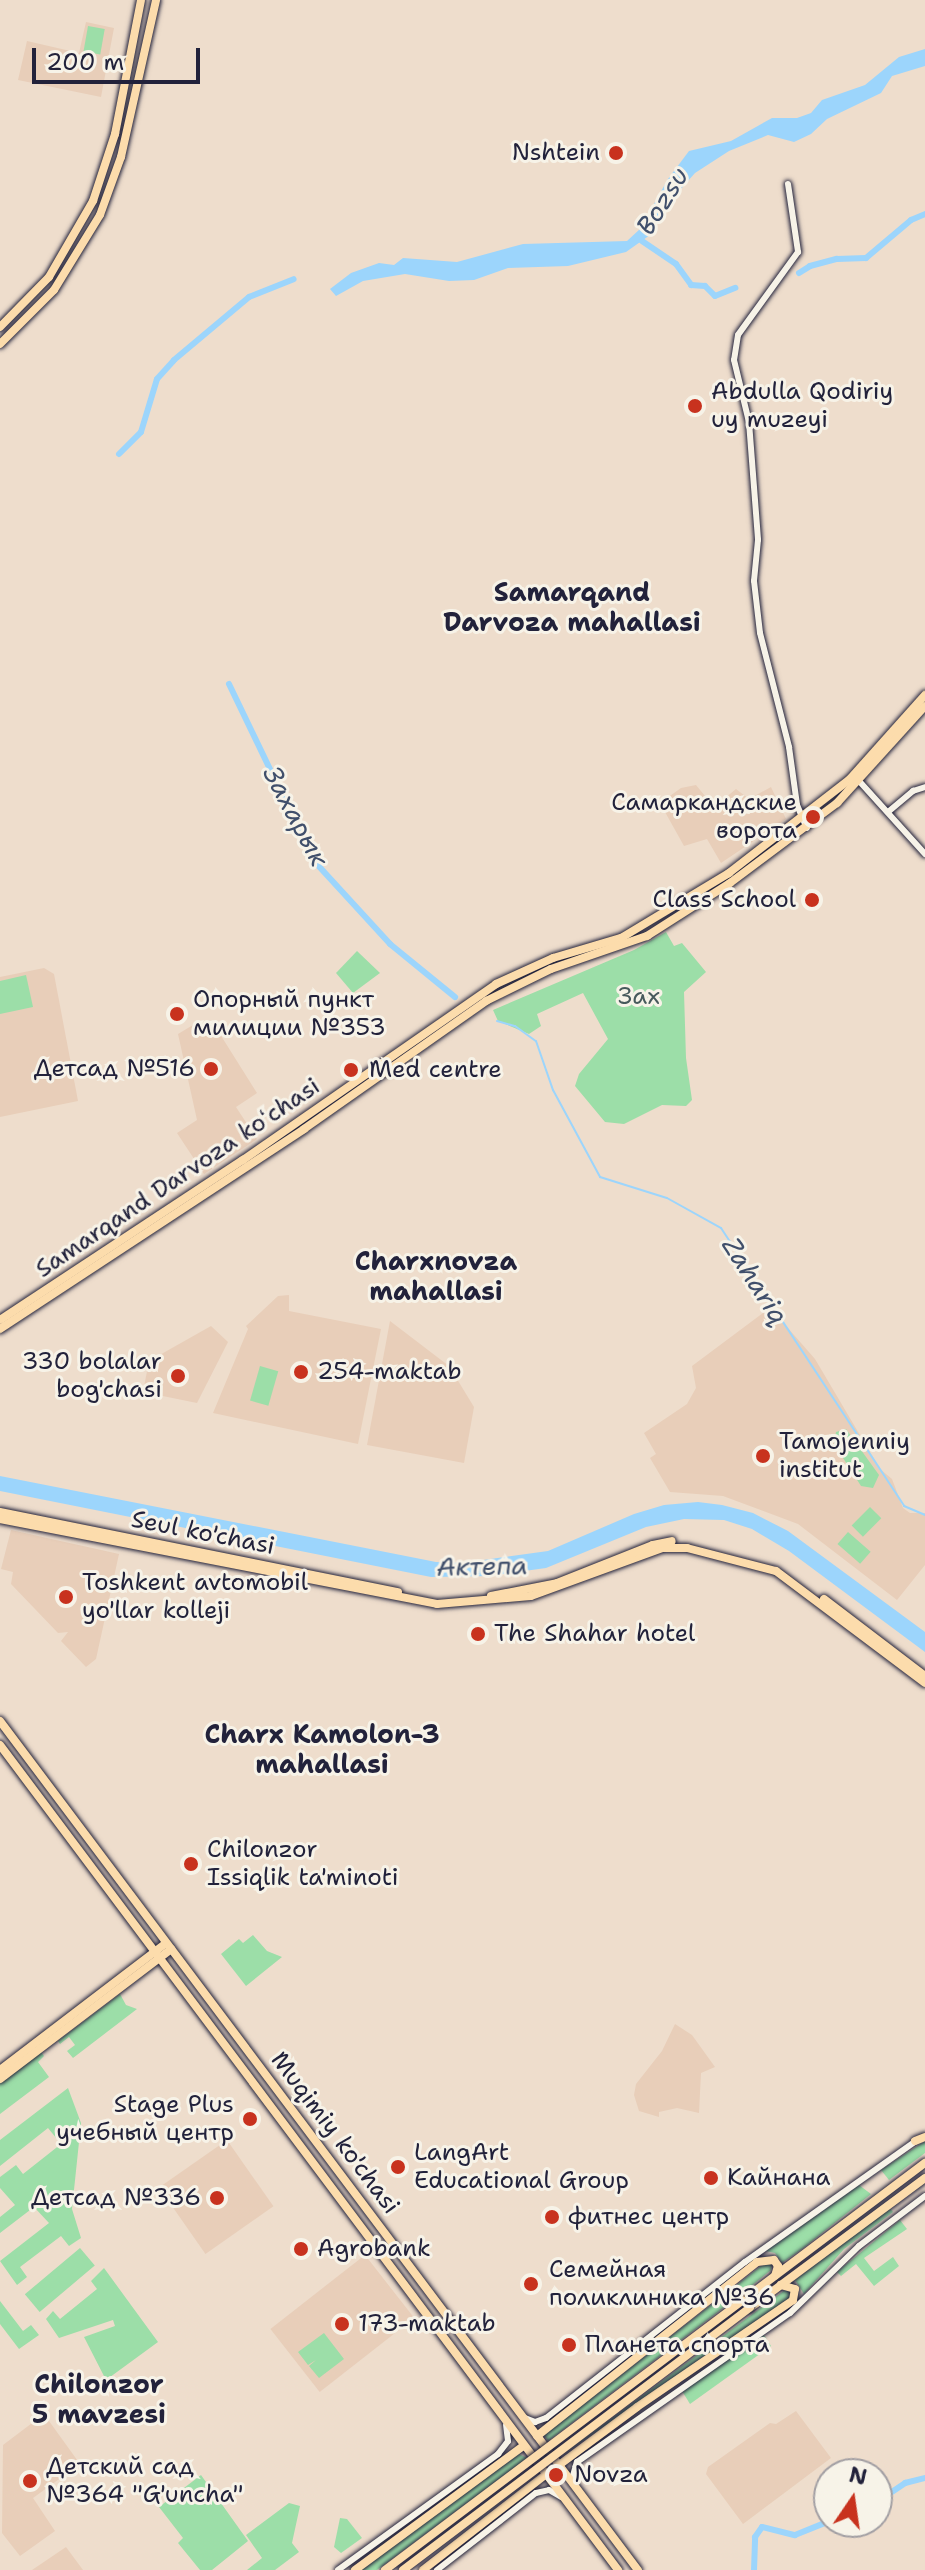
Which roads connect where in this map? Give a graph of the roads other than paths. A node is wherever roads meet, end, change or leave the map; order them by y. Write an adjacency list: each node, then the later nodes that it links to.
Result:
1 (141, 0): 4 (main road)
2 (156, 0): 5 (main road)
3 (788, 184): 15 (street)
4 (69, 249): 5 (main road); 6 (main road)
5 (78, 255): 7 (main road)
6 (30, 299): 7 (main road); 8 (main road)
7 (39, 307): 9 (main road)
8 (0, 327)
9 (0, 344)
10 (925, 695): 15 (main road, Samarqand Darvoza koʻchasi)
11 (925, 706): 12 (main road, Samarqand Darvoza koʻchasi)
12 (860, 782): 14 (street); 15 (main road, Samarqand Darvoza koʻchasi)
13 (925, 787): 14 (street)
14 (888, 812): 16 (street)
15 (805, 823): 17 (main road, Samarqand Darvoza koʻchasi)
16 (925, 854)
17 (470, 1007): 18 (main road, Samarqand Darvoza koʻchasi); 19 (main road, Samarqand Darvoza koʻchasi)
18 (0, 1320)
19 (0, 1329)
20 (0, 1512): 22 (main road, Seul ko'chasi)
21 (0, 1519): 23 (main road, Seul ko'chasi)
22 (925, 1676)
23 (925, 1683)
24 (0, 1721): 25 (main road, Muqimiy ko'chasi)
25 (13, 1738): 26 (main road); 27 (main road, Muqimiy ko'chasi)
26 (0, 1746): 28 (main road, Muqimiy ko'chasi)
27 (98, 1852): 28 (main road); 29 (main road, Muqimiy ko'chasi)
28 (86, 1861): 30 (main road, Muqimiy ko'chasi)
29 (168, 1946): 30 (main road); 31 (main road, Muqimiy ko'chasi)
30 (156, 1955): 32 (main road); 33 (main road, Muqimiy ko'chasi)
31 (238, 2037): 33 (main road); 38 (main road, Muqimiy ko'chasi)
32 (42, 2042): 34 (main road); 35 (main road)
33 (225, 2047): 39 (main road, Muqimiy ko'chasi)
34 (0, 2070)
35 (0, 2079)
36 (925, 2135): 37 (main road)
37 (915, 2141): 48 (street)
38 (324, 2152): 39 (main road); 45 (main road, Muqimiy ko'chasi)
39 (311, 2163): 46 (main road, Muqimiy ko'chasi)
40 (925, 2163): 43 (main road)
41 (925, 2178): 44 (main road)
42 (925, 2196): 47 (street)
43 (775, 2276): 50 (main road); 59 (main road, bridge)
44 (781, 2285): 47 (main road); 60 (main road, bridge)
45 (461, 2334): 46 (main road); 48 (main road, Muqimiy ko'chasi)
46 (447, 2344): 49 (main road, Muqimiy ko'chasi)
47 (654, 2400): 52 (main road); 54 (street)
48 (520, 2413): 50 (main road, Muqimiy ko'chasi)
49 (502, 2418): 51 (main road, Muqimiy ko'chasi); 56 (street)
50 (537, 2436): 52 (main road, Muqimiy ko'chasi)
51 (523, 2446): 53 (main road, Muqimiy ko'chasi); 56 (main road)
52 (559, 2465): 54 (main road, Muqimiy ko'chasi)
53 (545, 2475): 55 (main road, Muqimiy ko'chasi); 61 (main road)
54 (574, 2486): 64 (main road, Muqimiy ko'chasi)
55 (564, 2500): 62 (street); 63 (main road, Muqimiy ko'chasi)
56 (435, 2506): 57 (street); 58 (main road)
57 (338, 2570)
58 (355, 2570)
59 (385, 2570)
60 (403, 2570)
61 (423, 2570)
62 (437, 2570)
63 (618, 2570)
64 (638, 2570)

